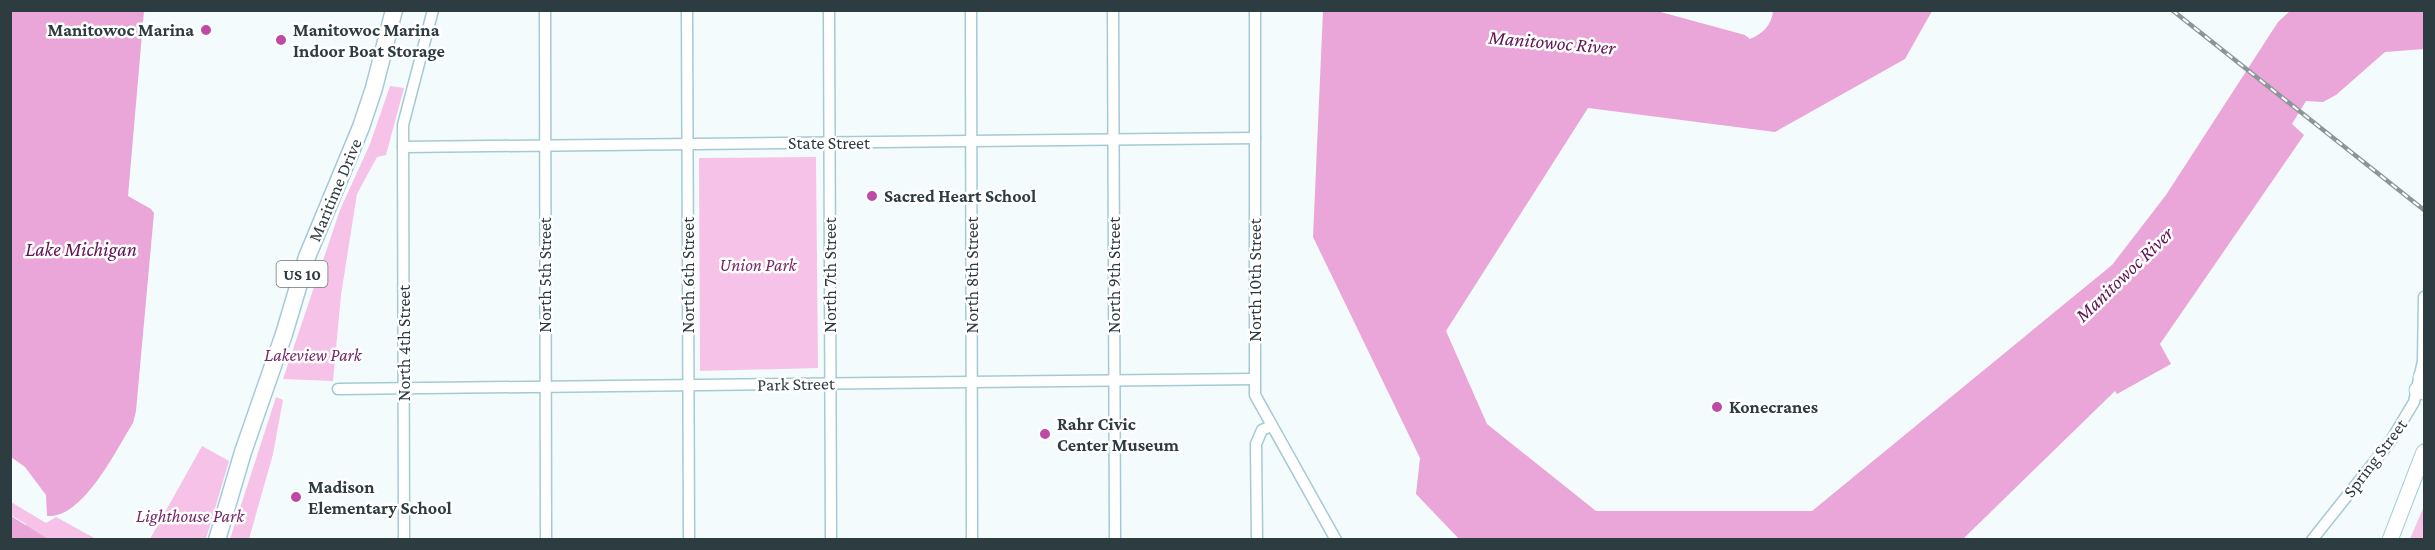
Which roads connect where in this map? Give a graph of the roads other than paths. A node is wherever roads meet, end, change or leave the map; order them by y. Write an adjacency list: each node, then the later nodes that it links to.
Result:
1 (393, 10): 28 (main road, Maritime Drive / US 10)
2 (433, 10): 15 (street, North 4th Street)
3 (545, 10): 14 (street, North 5th Street)
4 (687, 10): 13 (street, North 6th Street)
5 (829, 10): 12 (street, North 7th Street)
6 (971, 10): 11 (street, North 8th Street)
7 (1113, 10): 10 (street, North 9th Street)
8 (1255, 10): 9 (street, North 10th Street)
9 (1256, 138): 10 (street, State Street); 17 (street, North 10th Street)
10 (1114, 140): 11 (street, State Street); 18 (street, North 9th Street)
11 (971, 142): 12 (street, State Street); 20 (street, North 8th Street)
12 (830, 143): 13 (street, State Street); 19 (street, North 7th Street)
13 (688, 144): 14 (street, State Street); 22 (street, North 6th Street)
14 (545, 146): 15 (street, State Street); 23 (street, North 5th Street)
15 (403, 147): 24 (street, North 4th Street)
16 (2424, 297): 21 (street, Spring Street)
17 (1254, 380): 18 (street, Park Street); 26 (street, North 10th Street)
18 (1114, 381): 20 (street, Park Street); 34 (street, North 9th Street)
19 (830, 383): 20 (street, Park Street); 22 (street, Park Street); 32 (street, North 7th Street)
20 (972, 383): 33 (street, North 8th Street)
21 (2422, 384): 37 (street, Spring Street)
22 (688, 386): 23 (street, Park Street); 31 (street, North 6th Street)
23 (546, 387): 24 (street, Park Street); 30 (street, North 5th Street)
24 (404, 388): 25 (street, Park Street); 29 (street, North 4th Street)
25 (338, 389)
26 (1271, 426): 35 (street); 36 (street, North 10th Street)
27 (2424, 452): 38 (main road)
28 (217, 540)
29 (404, 540)
30 (546, 540)
31 (688, 540)
32 (831, 540)
33 (972, 540)
34 (1115, 540)
35 (1257, 540)
36 (1335, 540)
37 (2312, 540)
38 (2390, 540)

